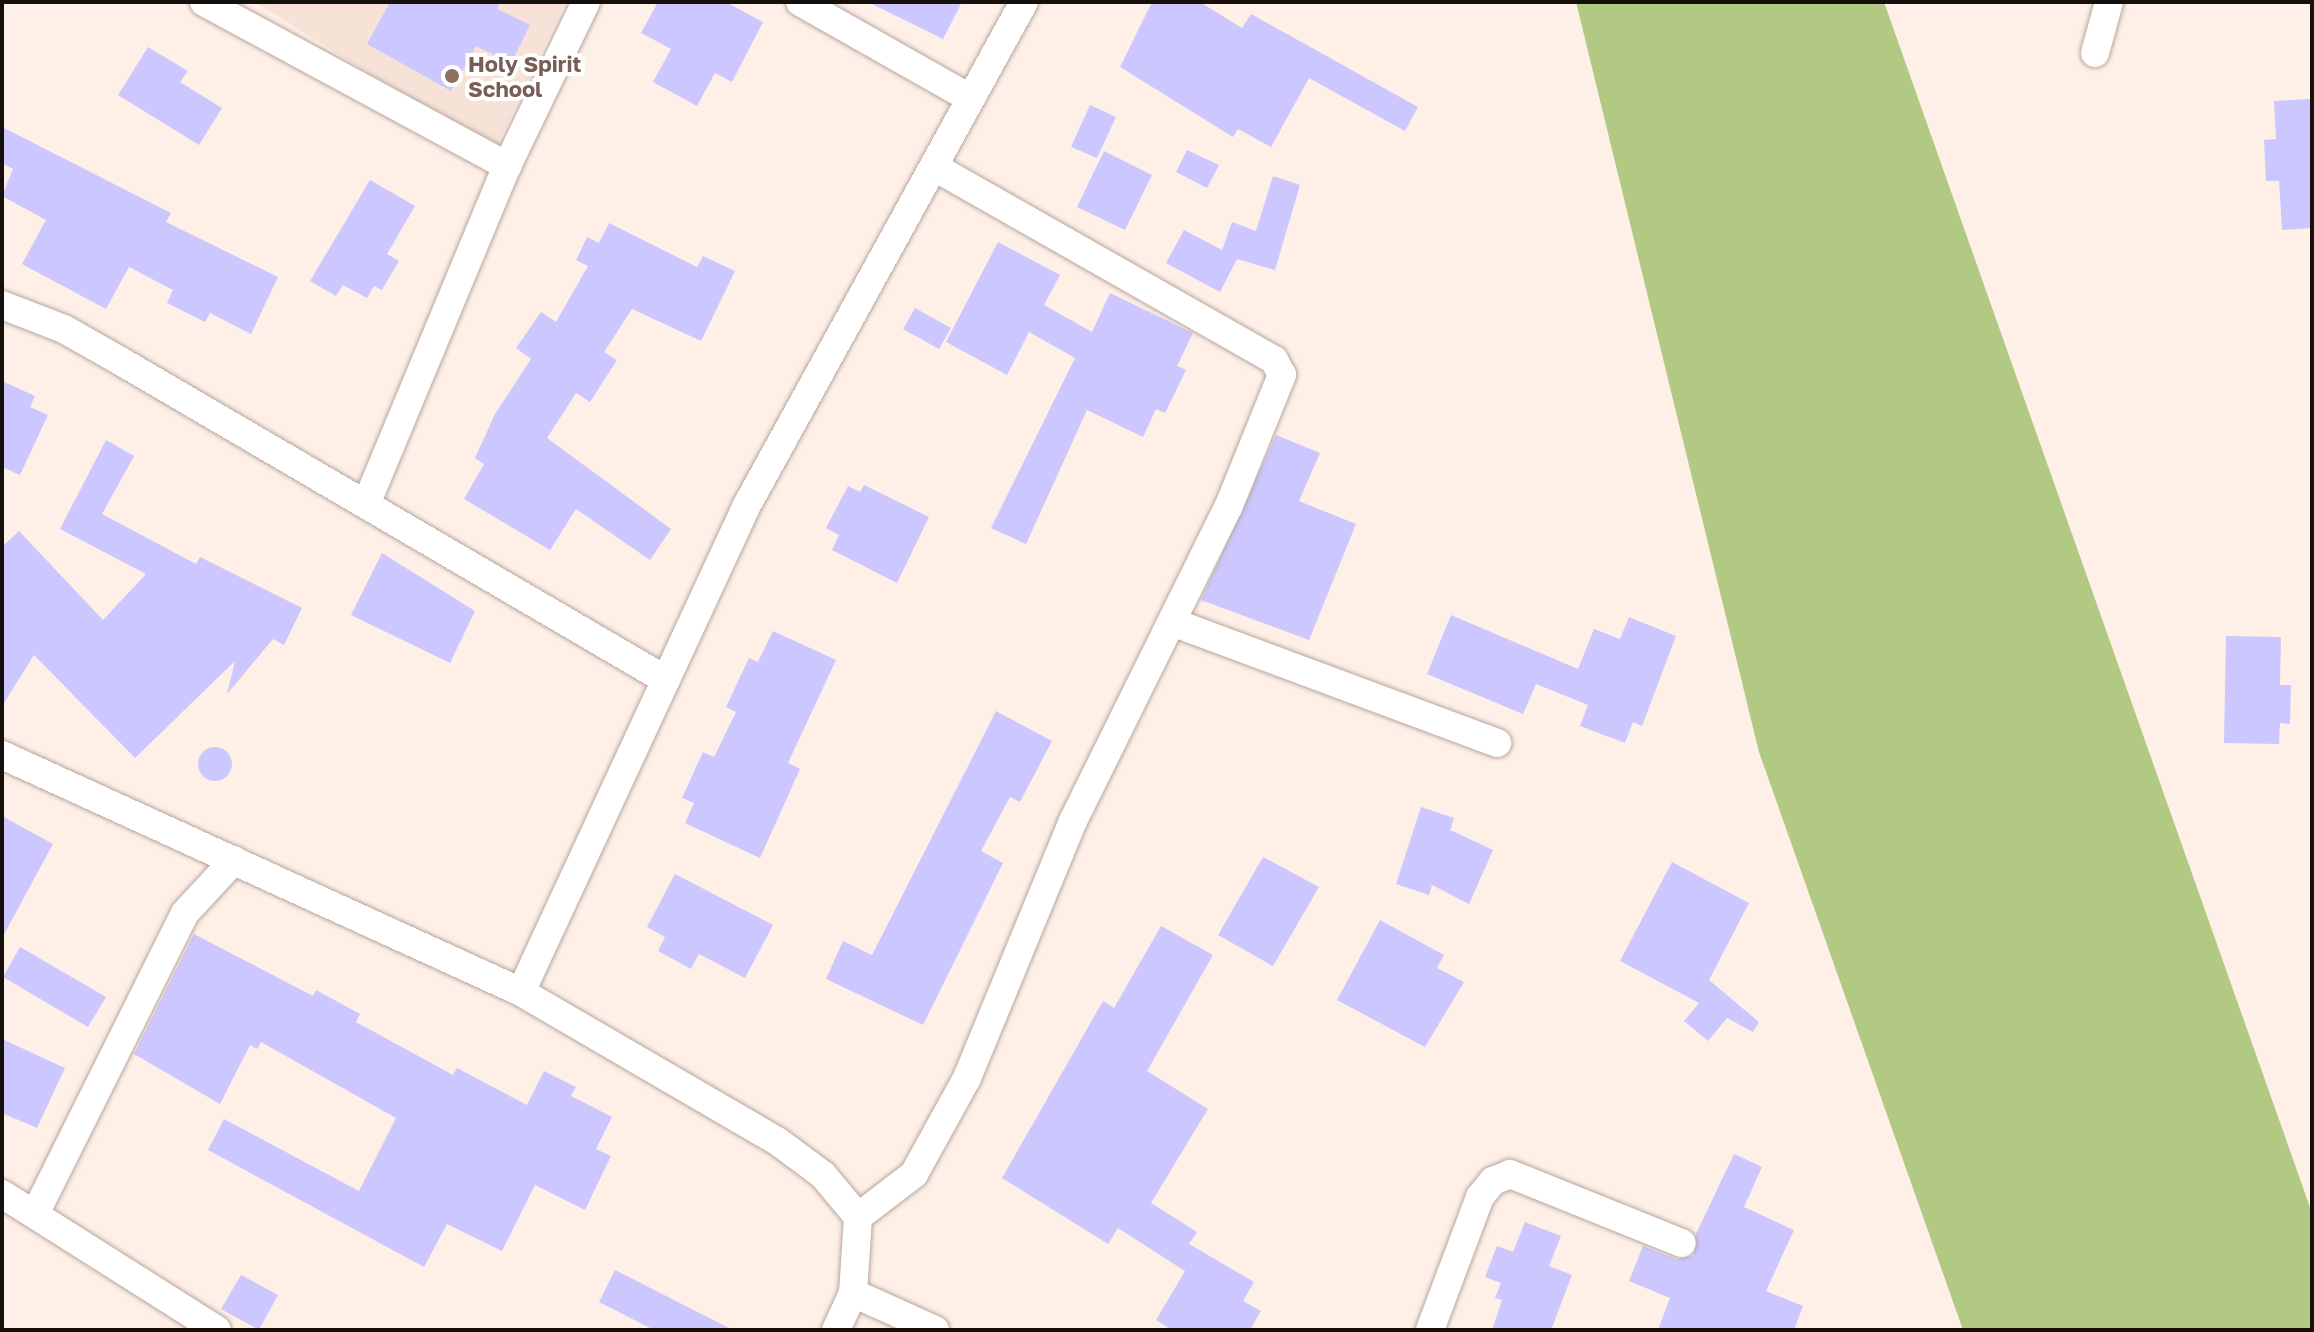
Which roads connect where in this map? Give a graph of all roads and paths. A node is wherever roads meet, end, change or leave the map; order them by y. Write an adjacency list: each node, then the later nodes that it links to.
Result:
1 (204, 2): 8 (street)
2 (586, 2): 8 (street)
3 (800, 2): 7 (street)
4 (1024, 2): 7 (street)
5 (2109, 2): 6 (street)
6 (2095, 53)
7 (970, 98): 9 (street)
8 (507, 166): 11 (street)
9 (936, 168): 12 (street); 13 (street)
10 (2, 305): 11 (street)
11 (367, 502): 13 (street)
12 (1172, 622): 14 (street); 20 (street)
13 (666, 680): 17 (street)
14 (1497, 743)
15 (2, 755): 16 (street)
16 (234, 860): 17 (street); 19 (street)
17 (521, 992): 20 (street)
18 (2, 1194): 19 (street)
19 (35, 1214): 23 (street)
20 (858, 1217): 22 (street)
21 (1682, 1243): 27 (street)
22 (853, 1293): 24 (street); 25 (street); 26 (street)
23 (217, 1330)
24 (836, 1330)
25 (926, 1330)
26 (935, 1330)
27 (1430, 1330)

